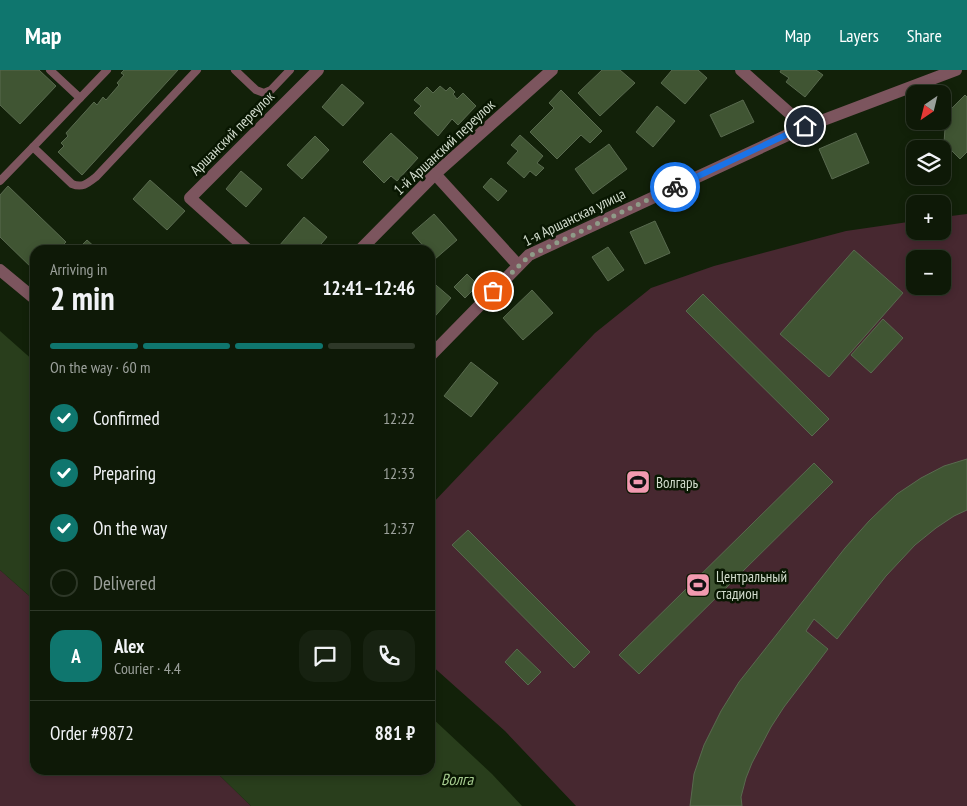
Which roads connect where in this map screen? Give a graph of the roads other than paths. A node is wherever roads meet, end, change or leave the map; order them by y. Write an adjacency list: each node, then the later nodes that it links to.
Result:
1 (50, 70): 10 (lane)
2 (107, 70): 10 (lane)
3 (197, 70): 12 (lane)
4 (235, 70): 5 (lane)
5 (290, 70)
6 (318, 70): 15 (street, Аршанский переулок)
7 (552, 70): 13 (street, 1-й Аршанский переулок)
8 (741, 70): 11 (street)
9 (956, 70): 11 (street, 1-я Аршанская улица)
10 (80, 98): 12 (lane)
11 (805, 126): 17 (street, 1-я Аршанская улица)
12 (33, 147): 14 (lane)
13 (435, 174): 16 (street, 1-й Аршанский переулок); 17 (street)
14 (0, 181)
15 (242, 245)
16 (365, 245)
17 (518, 265): 20 (street, 1-я Аршанская улица)
18 (0, 270): 19 (street)
19 (30, 295)
20 (435, 351)

